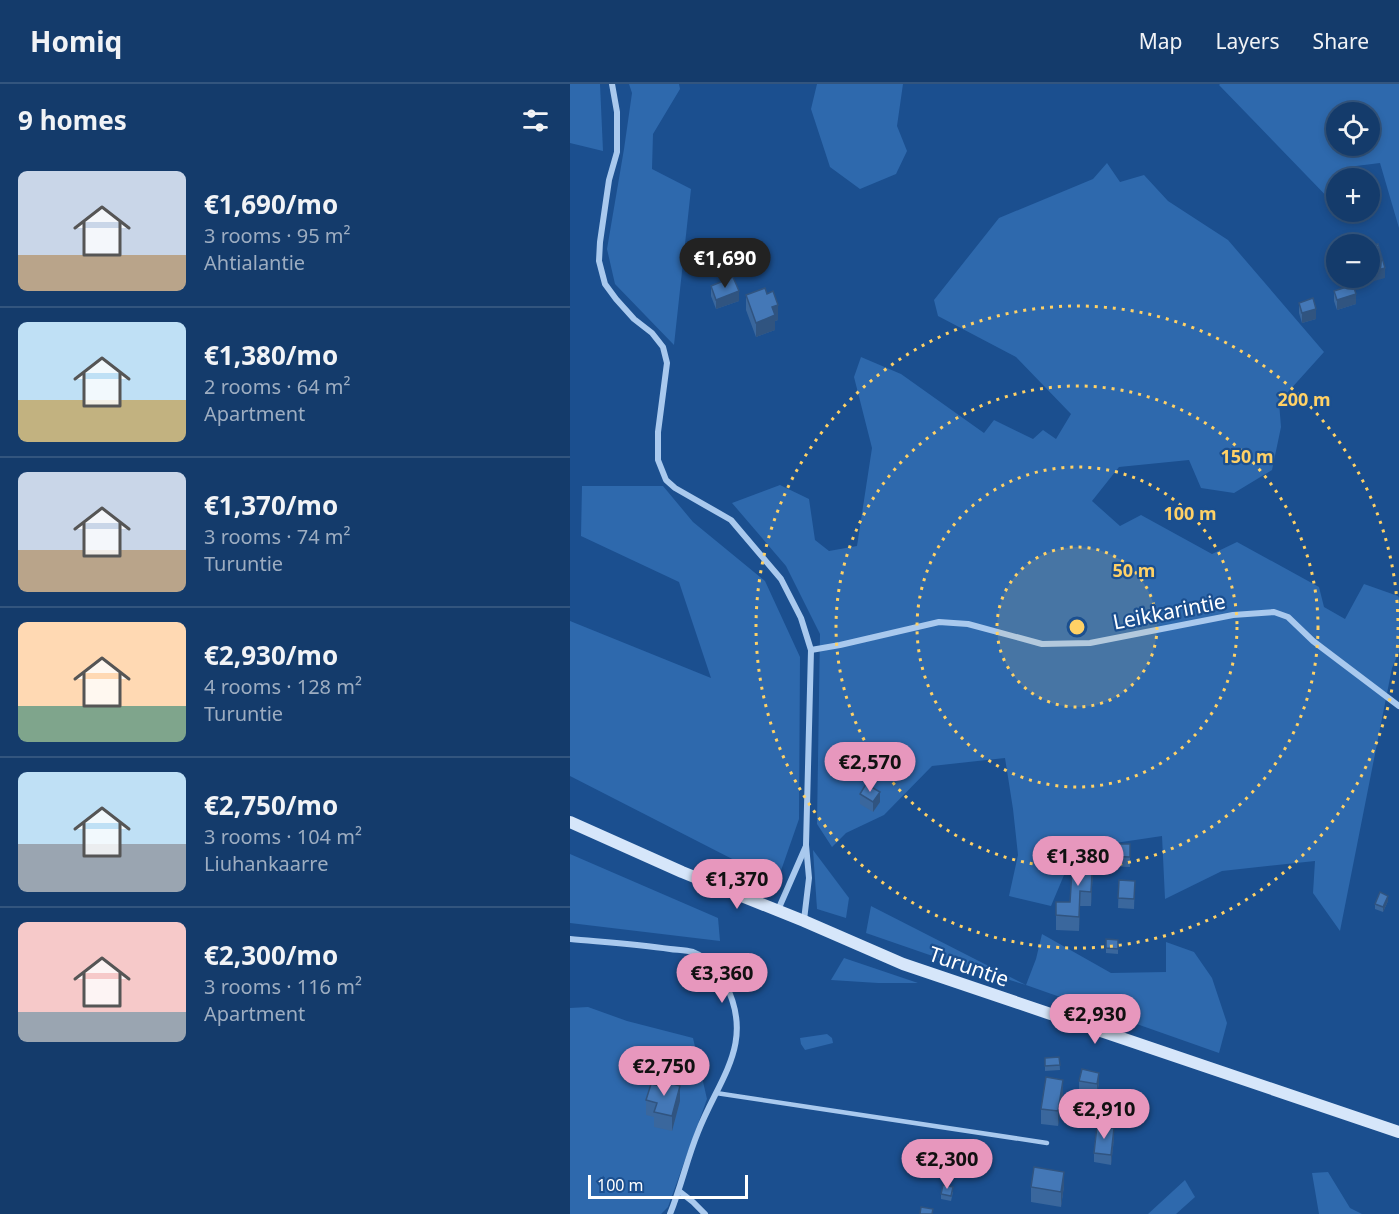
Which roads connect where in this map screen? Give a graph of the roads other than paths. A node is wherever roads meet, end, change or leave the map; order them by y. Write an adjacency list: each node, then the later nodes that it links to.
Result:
1 (612, 84): 2 (street)
2 (811, 650): 3 (street, Leikkarintie); 5 (street)
3 (1399, 706)
4 (570, 822): 6 (main road, Turuntie)
5 (806, 845): 6 (street); 7 (street)
6 (778, 910): 7 (main road, Turuntie)
7 (804, 921): 10 (main road, Turuntie)
8 (570, 939): 9 (street)
9 (716, 1094): 11 (lane); 12 (street)
10 (1399, 1132)
11 (1047, 1143)
12 (679, 1191): 13 (street); 14 (street)
13 (670, 1214)
14 (705, 1214)

